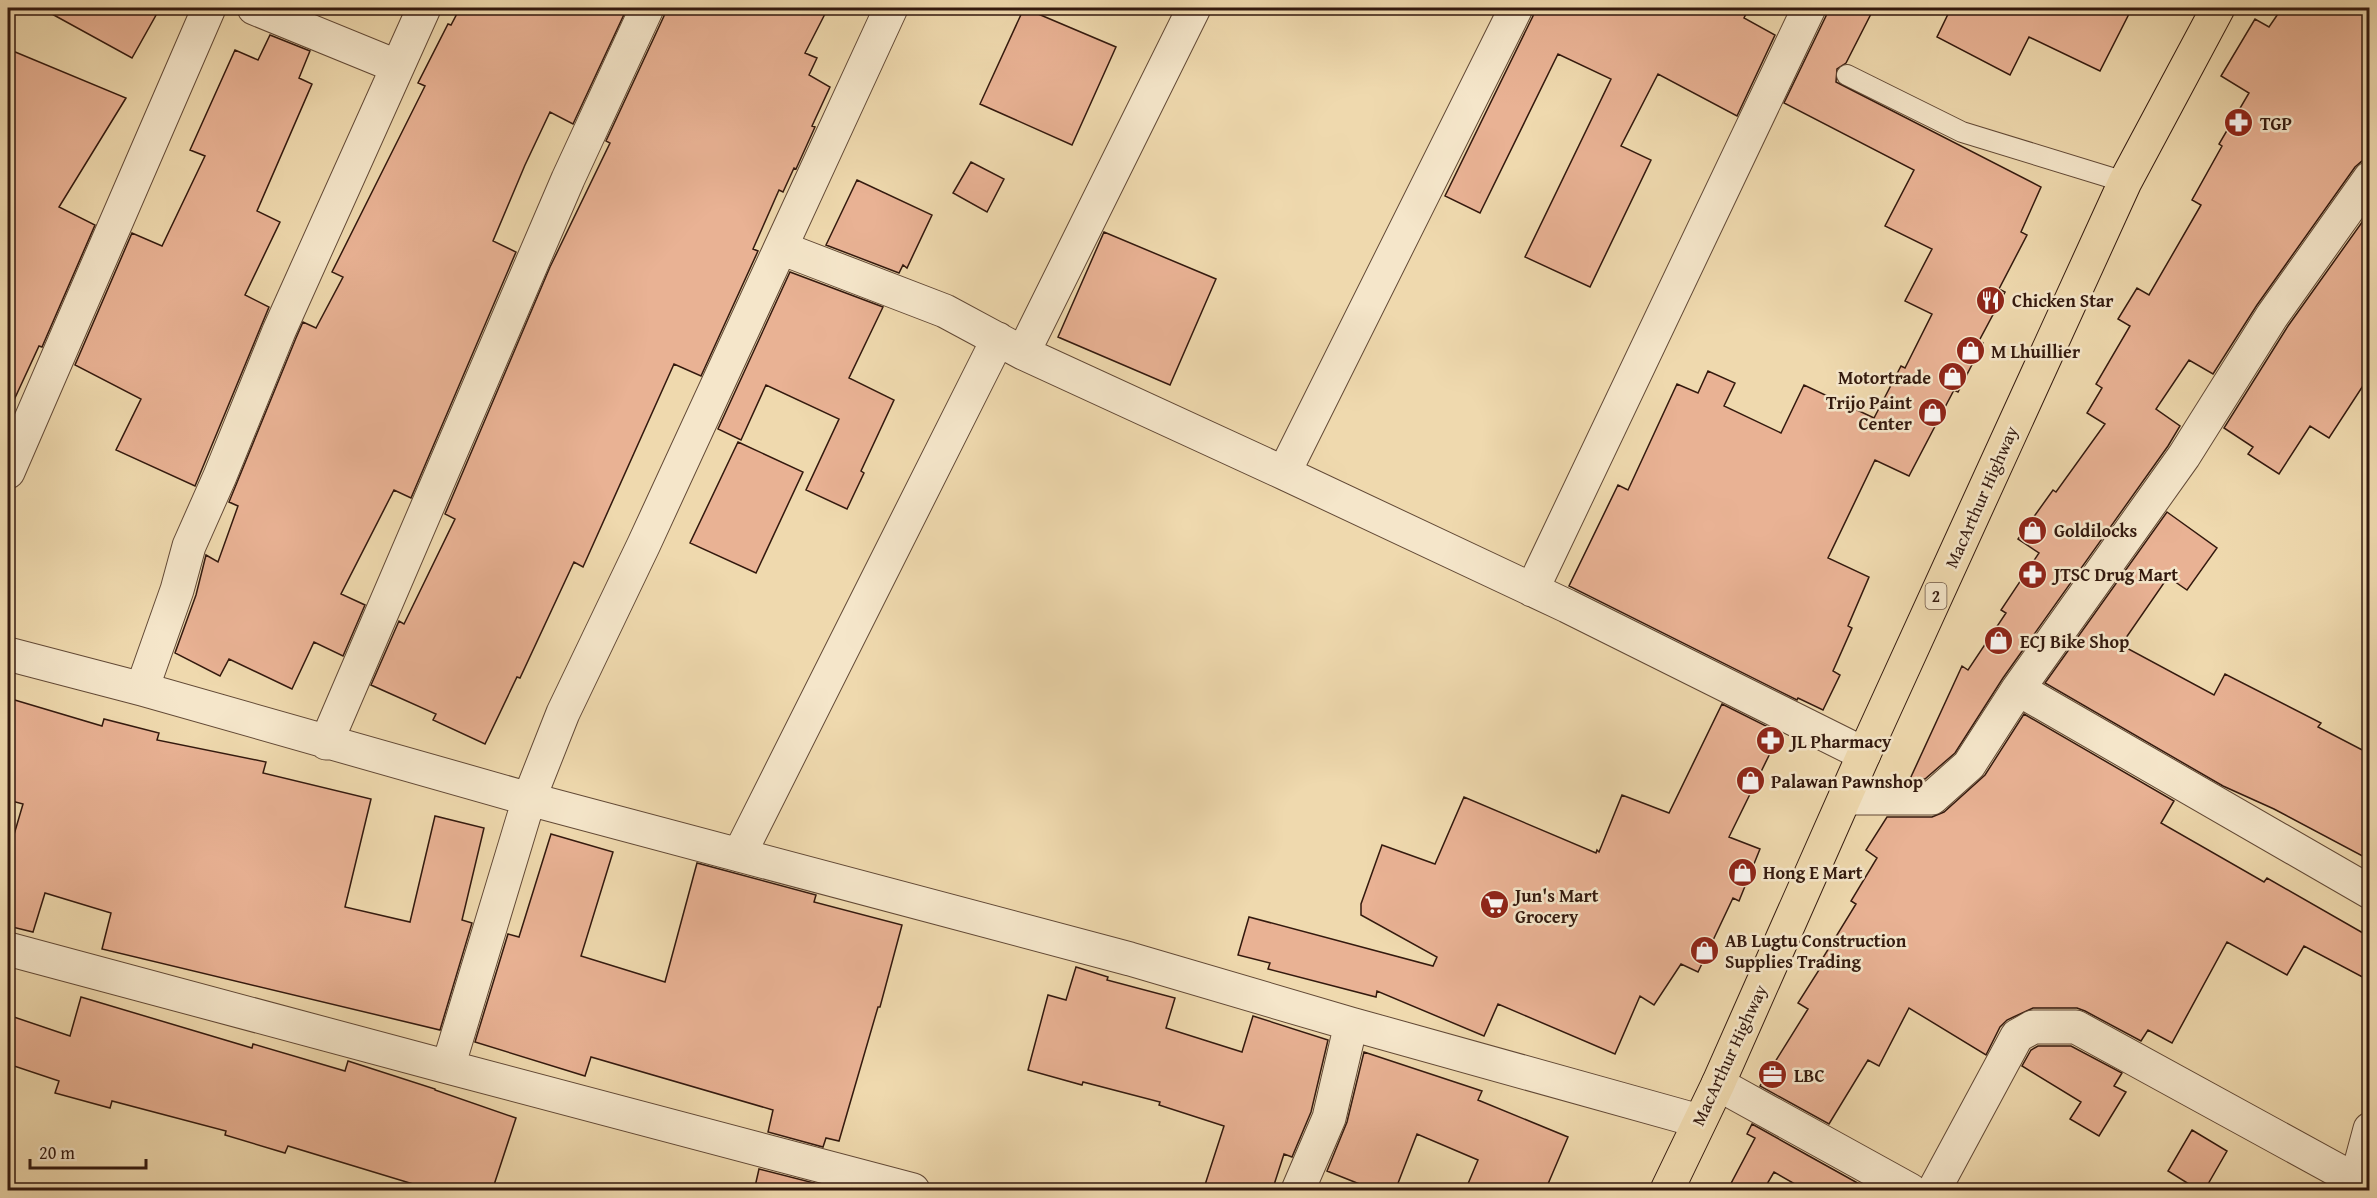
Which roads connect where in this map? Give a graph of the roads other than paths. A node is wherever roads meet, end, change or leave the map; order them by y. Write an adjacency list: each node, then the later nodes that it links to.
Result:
1 (209, 8): 16 (street)
2 (254, 8): 10 (street)
3 (424, 8): 10 (street)
4 (647, 8): 22 (street)
5 (891, 8): 14 (street)
6 (1194, 8): 15 (street)
7 (1516, 8): 17 (street)
8 (1809, 8): 18 (street)
9 (2218, 8): 13 (highway, MacArthur Highway / 2)
10 (396, 66): 20 (street)
11 (1846, 75): 13 (lane)
12 (2370, 178): 21 (street)
13 (2124, 182): 23 (highway, MacArthur Highway / 2)
14 (781, 248): 15 (street); 25 (street)
15 (1010, 346): 17 (street); 26 (street)
16 (8, 472)
17 (1284, 473): 18 (street)
18 (1532, 590): 23 (street)
19 (8, 654): 20 (street)
20 (142, 688): 22 (street)
21 (2018, 689): 24 (street); 27 (street)
22 (326, 742): 25 (street)
23 (1864, 754): 24 (highway, MacArthur Highway / 2)
24 (1845, 798): 31 (highway, MacArthur Highway / 2)
25 (530, 799): 26 (street); 30 (street)
26 (739, 855): 29 (street)
27 (2370, 892)
28 (8, 949): 30 (street)
29 (1351, 1024): 32 (street); 36 (street)
30 (448, 1067): 35 (street)
31 (1718, 1083): 32 (highway, MacArthur Highway / 2); 38 (street)
32 (1699, 1121): 37 (highway, MacArthur Highway / 2)
33 (2370, 1129): 34 (street)
34 (2363, 1184): 39 (street)
35 (913, 1191)
36 (1298, 1191)
37 (1667, 1191)
38 (1910, 1191)
39 (1934, 1191)

